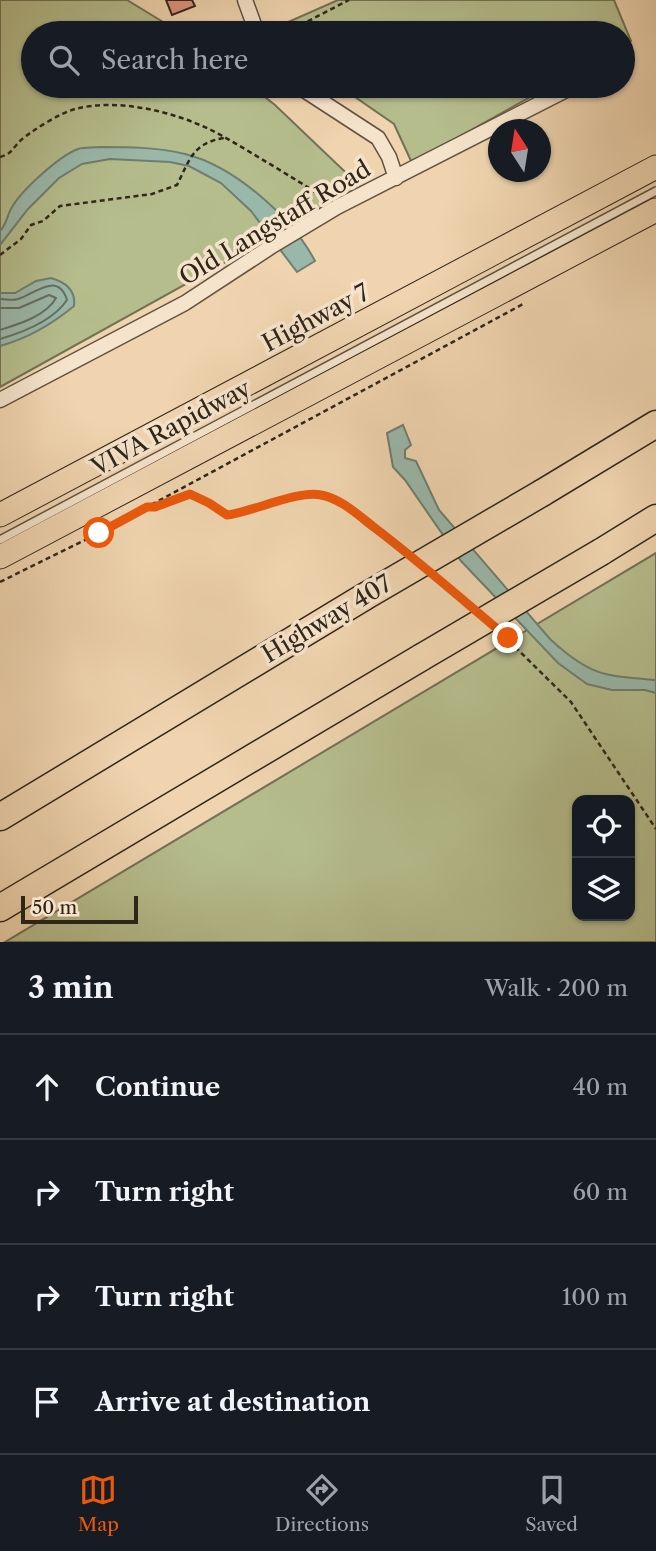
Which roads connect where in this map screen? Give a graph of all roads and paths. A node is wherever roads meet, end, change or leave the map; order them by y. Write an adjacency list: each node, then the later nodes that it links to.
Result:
1 (245, 0): 3 (street)
2 (349, 0): 4 (path)
3 (253, 21)
4 (308, 21)
5 (316, 98): 10 (street)
6 (551, 98): 10 (street, Old Langstaff Road)
7 (227, 138): 8 (path); 12 (path); 14 (path)
8 (0, 158)
9 (656, 167): 19 (main road, Highway 7)
10 (396, 178): 12 (street, Old Langstaff Road)
11 (656, 191): 21 (lane, VIVA Rapidway)
12 (337, 207): 16 (street, Old Langstaff Road)
13 (656, 211): 23 (main road)
14 (0, 255)
15 (533, 298): 18 (path)
16 (0, 400)
17 (656, 424): 28 (highway, Highway 407, bridge)
18 (147, 507): 22 (path); 25 (path)
19 (0, 515)
20 (656, 518): 30 (highway, bridge)
21 (0, 540)
22 (405, 552)
23 (0, 557)
24 (436, 578): 26 (path)
25 (0, 582)
26 (477, 612)
27 (498, 630): 29 (path)
28 (0, 817)
29 (656, 829)
30 (0, 908)

